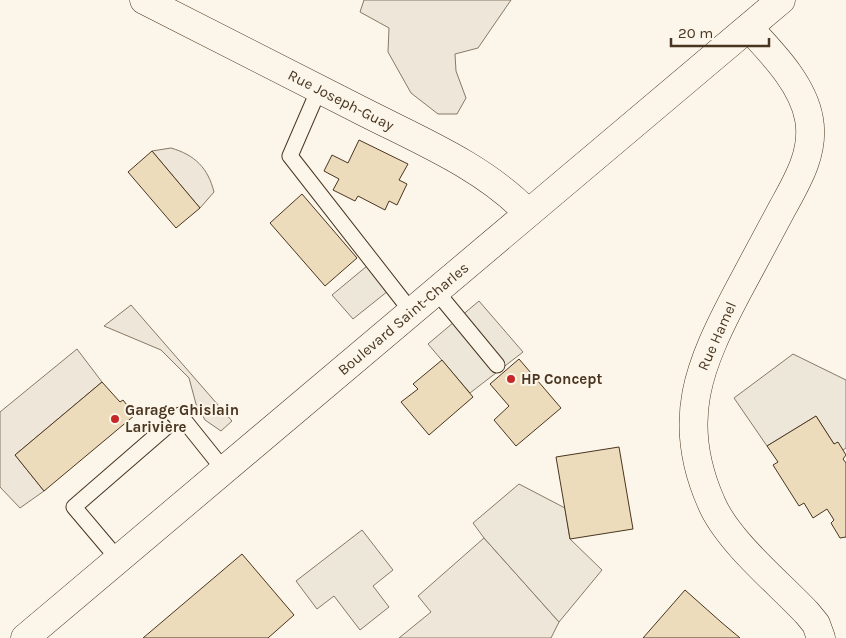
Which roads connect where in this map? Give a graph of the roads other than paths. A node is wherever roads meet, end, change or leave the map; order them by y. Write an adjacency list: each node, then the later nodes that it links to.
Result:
1 (144, 0): 4 (street, Rue Joseph-Guay)
2 (781, 0): 3 (street, Boulevard Saint-Charles)
3 (749, 28): 5 (street, Boulevard Saint-Charles); 12 (street, Rue Hamel)
4 (319, 89): 5 (street, Rue Joseph-Guay); 7 (lane)
5 (528, 214): 6 (street, Boulevard Saint-Charles)
6 (436, 291): 7 (street, Boulevard Saint-Charles); 8 (lane)
7 (411, 311): 9 (street, Boulevard Saint-Charles)
8 (497, 365)
9 (224, 470): 10 (street, Boulevard Saint-Charles); 10 (lane)
10 (118, 559): 11 (street, Boulevard Saint-Charles)
11 (25, 638)
12 (821, 638)

